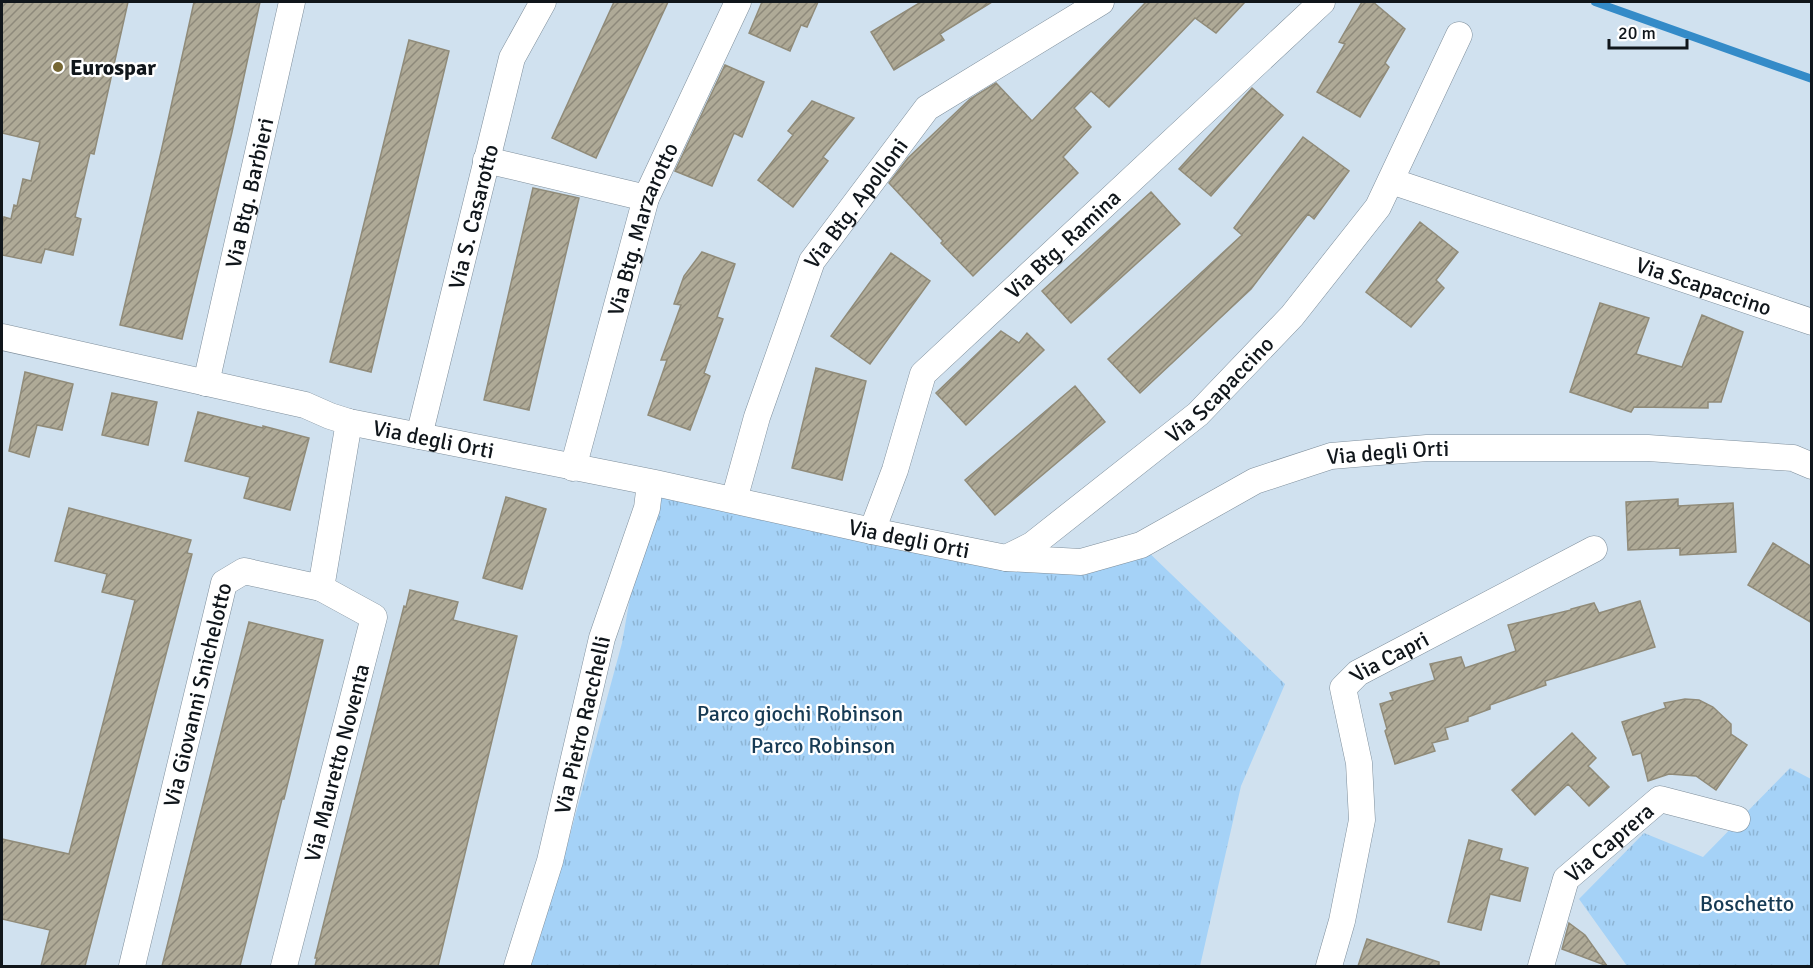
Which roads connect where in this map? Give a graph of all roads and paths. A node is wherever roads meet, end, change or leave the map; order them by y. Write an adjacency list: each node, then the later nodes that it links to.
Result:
1 (292, 2): 12 (street, Via Btg. Barbieri)
2 (543, 2): 7 (street, Via S. Casarotto)
3 (738, 2): 9 (street, Via Btg. Marzarotto)
4 (1101, 2): 18 (street, Via Btg. Apolloni)
5 (1322, 2): 19 (street, Via Btg. Ramina)
6 (1459, 34): 8 (street, Via Scapaccino)
7 (486, 160): 9 (street); 14 (street, Via S. Casarotto)
8 (1391, 181): 10 (street, Via Scapaccino); 21 (street, Via Scapaccino)
9 (646, 198): 16 (street, Via Btg. Marzarotto)
10 (1812, 322)
11 (2, 337): 12 (street, Via degli Orti)
12 (206, 383): 13 (street, Via degli Orti)
13 (349, 422): 14 (street, Via degli Orti); 22 (street)
14 (419, 436): 16 (street, Via degli Orti)
15 (1812, 466): 21 (street, Via degli Orti)
16 (573, 468): 17 (street, Via degli Orti)
17 (650, 483): 18 (street, Via degli Orti); 26 (street, Via Pietro Racchelli)
18 (734, 500): 19 (street, Via degli Orti)
19 (872, 531): 21 (street, Via degli Orti)
20 (1594, 549): 27 (street, Via Capri)
21 (1006, 558)
22 (321, 588): 24 (street, Via Giovanni Snichelotto); 25 (street, Via Mauretto Noventa)
23 (1737, 819): 28 (street, Via Caprera)
24 (132, 966)
25 (284, 966)
26 (517, 966)
27 (1329, 966)
28 (1541, 966)

